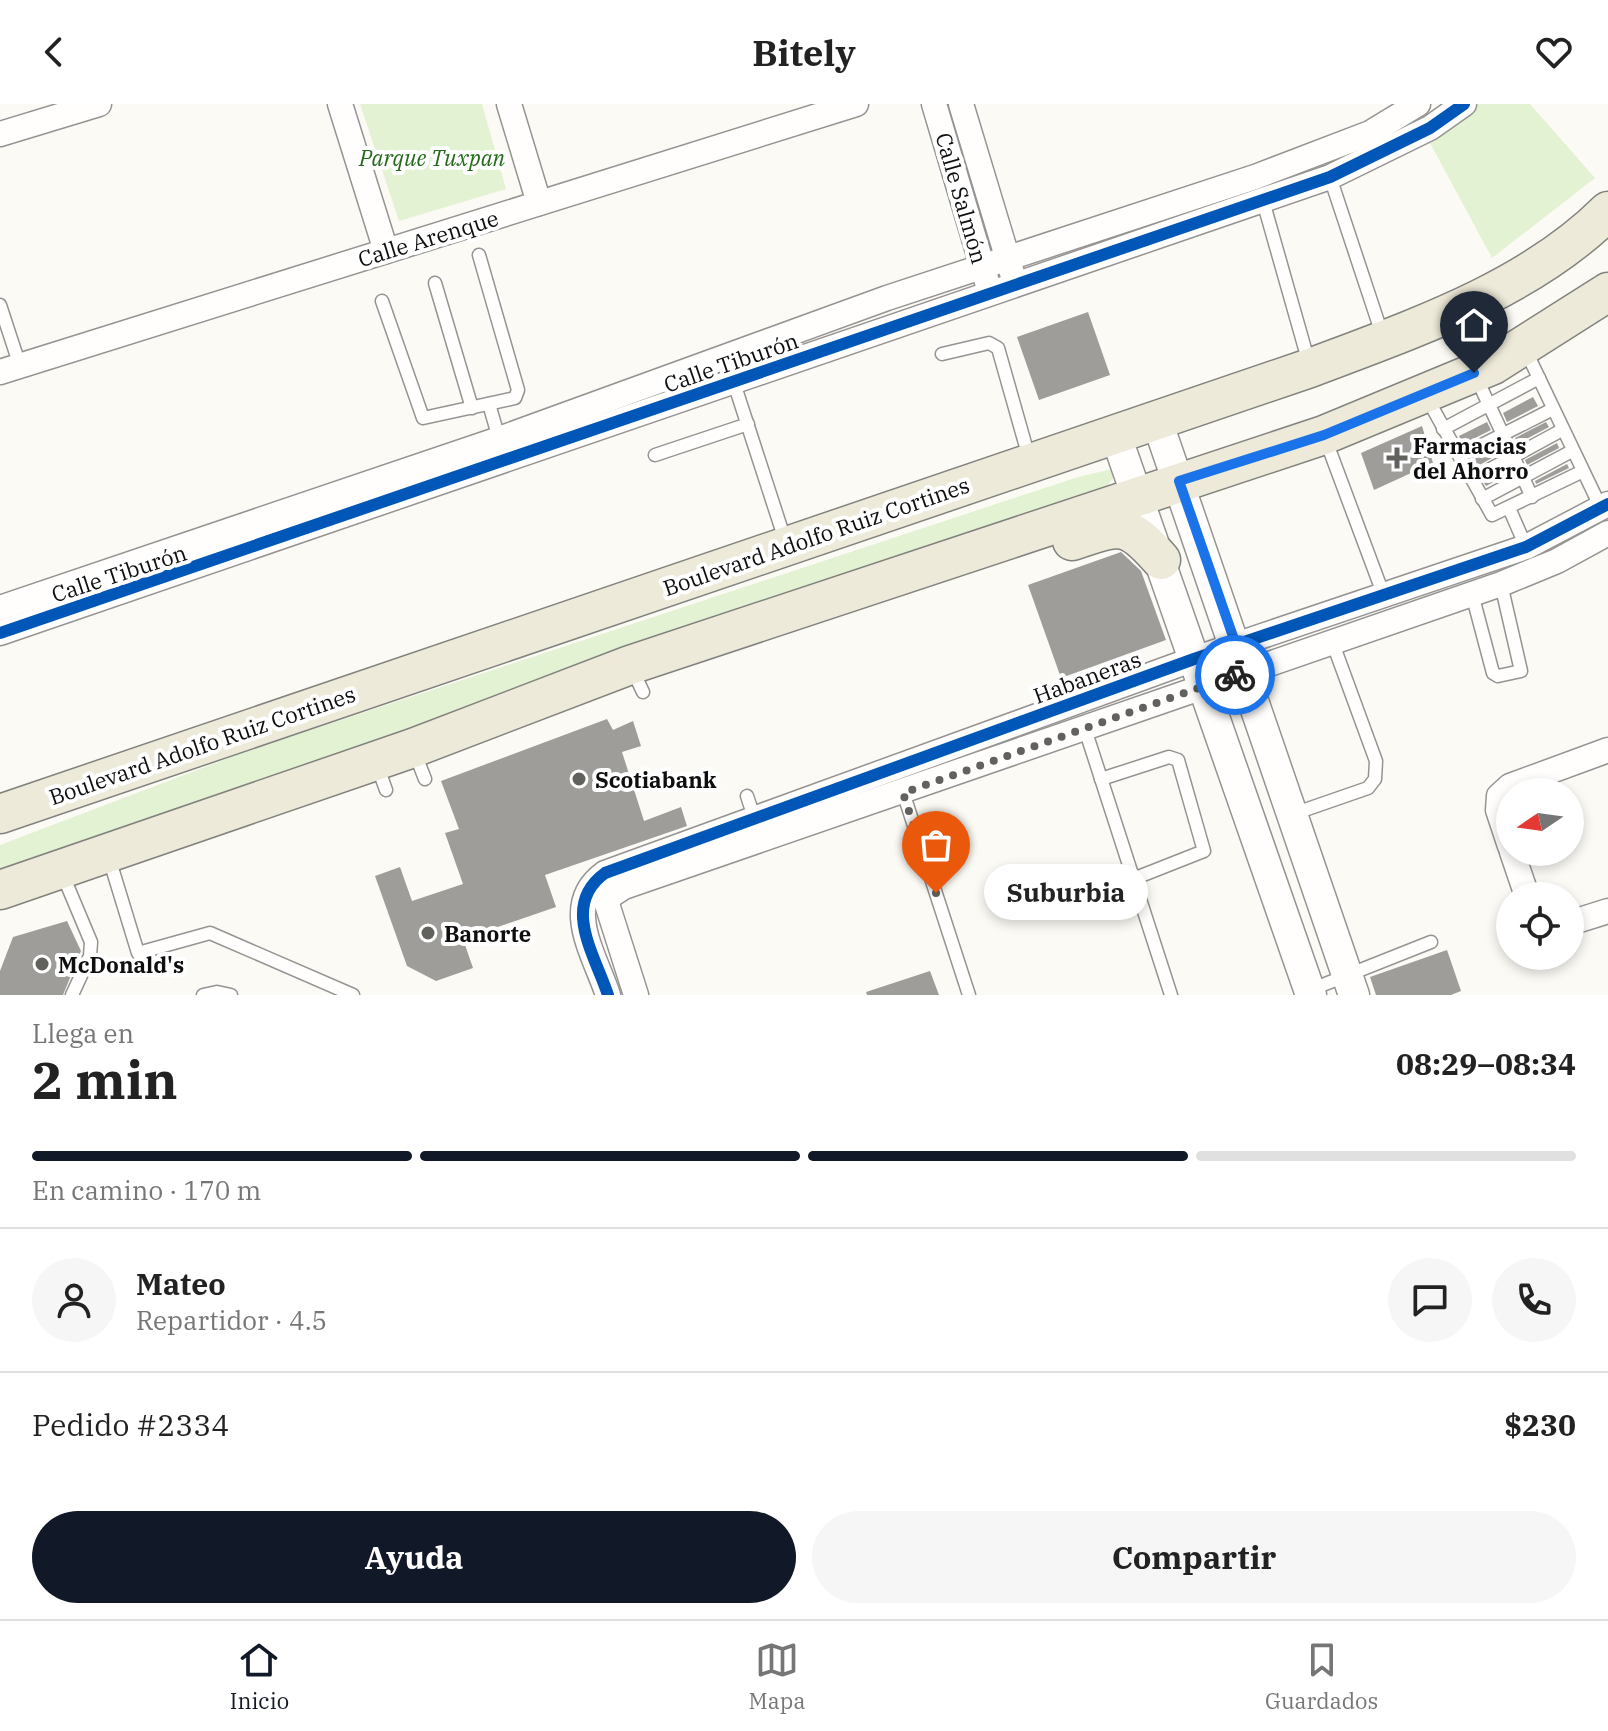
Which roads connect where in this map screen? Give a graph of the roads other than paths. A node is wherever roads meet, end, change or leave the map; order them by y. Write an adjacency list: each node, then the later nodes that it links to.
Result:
1 (99, 104): 9 (street)
2 (340, 104): 14 (street)
3 (509, 104): 12 (street)
4 (856, 104): 12 (street, Calle Arenque)
5 (934, 104): 17 (street, Calle Salmón)
6 (961, 104): 16 (street, Calle Salmón)
7 (1418, 104): 16 (street, Calle Tiburón)
8 (1464, 104): 10 (street, Calle Tiburón)
9 (0, 134)
10 (1330, 177): 11 (street, Calle Tiburón); 24 (lane)
11 (1263, 201): 19 (street, Calle Tiburón); 27 (lane)
12 (539, 203): 14 (street, Calle Arenque)
13 (1608, 211): 24 (main road, Boulevard Adolfo Ruiz Cortines)
14 (386, 251): 28 (street, Calle Arenque)
15 (479, 255): 32 (lane)
16 (1007, 259): 17 (street, Calle Tiburón); 19 (street, Calle Salmón)
17 (982, 267): 20 (street, Calle Salmón); 42 (street, Calle Tiburón)
18 (435, 283): 33 (lane)
19 (1016, 283): 20 (street, Calle Tiburón)
20 (990, 292): 29 (street, Calle Tiburón)
21 (1608, 292): 26 (main road)
22 (382, 301): 33 (lane)
23 (0, 305): 28 (lane)
24 (1384, 340): 27 (main road, Boulevard Adolfo Ruiz Cortines)
25 (942, 354): 47 (lane)
26 (1531, 362): 30 (main road); 34 (lane)
27 (1310, 368): 35 (main road, Boulevard Adolfo Ruiz Cortines)
28 (10, 369)
29 (734, 383): 36 (lane); 42 (street, Calle Tiburón)
30 (1482, 389): 31 (main road); 37 (lane); 40 (lane)
31 (1426, 395): 37 (lane); 39 (main road)
32 (489, 404): 33 (lane); 42 (lane)
33 (472, 408)
34 (1553, 409): 38 (lane); 40 (lane)
35 (1157, 421): 41 (main road, Boulevard Adolfo Ruiz Cortines); 51 (street)
36 (748, 424): 44 (lane); 58 (lane)
37 (1443, 429): 45 (lane)
38 (1562, 430): 43 (lane); 46 (lane)
39 (1324, 435): 51 (main road); 65 (lane)
40 (1503, 435): 45 (lane); 46 (lane)
41 (1116, 436): 47 (main road, Boulevard Adolfo Ruiz Cortines); 52 (street)
42 (502, 450): 66 (street, Calle Tiburón)
43 (1572, 451): 48 (lane); 49 (lane)
44 (655, 455)
45 (1460, 456): 50 (lane)
46 (1514, 458): 49 (lane); 50 (lane)
47 (1031, 464): 58 (main road, Boulevard Adolfo Ruiz Cortines)
48 (1581, 472): 53 (lane); 55 (lane)
49 (1523, 478): 53 (lane); 54 (lane)
50 (1472, 479): 54 (lane)
51 (1179, 481): 52 (main road); 68 (street)
52 (1137, 495): 60 (street); 62 (main road)
53 (1532, 497): 56 (lane)
54 (1482, 499): 56 (lane)
55 (1604, 506): 59 (street, Habaneras)
56 (1509, 508): 59 (lane)
57 (1608, 533): 61 (street, Habaneras)
58 (787, 546): 79 (main road, Boulevard Adolfo Ruiz Cortines)
59 (1526, 547): 61 (lane); 65 (street, Habaneras)
60 (1161, 560): 62 (main road); 69 (street)
61 (1538, 570): 63 (street, Habaneras)
62 (874, 583): 82 (main road)
63 (1501, 584): 64 (street, Habaneras); 64 (lane)
64 (1472, 594): 67 (street, Habaneras)
65 (1384, 596): 68 (street, Habaneras)
66 (0, 625)
67 (1332, 641): 68 (street, Habaneras); 80 (lane)
68 (1240, 658): 69 (street, Habaneras); 80 (street)
69 (1198, 673): 70 (street, Habaneras); 71 (street, Habaneras); 90 (street)
70 (1085, 729): 73 (street, Habaneras); 76 (lane)
71 (978, 737): 73 (street); 74 (street, Habaneras)
72 (1608, 750): 75 (street)
73 (987, 764): 77 (street, Habaneras)
74 (895, 767): 77 (lane); 78 (street, Habaneras)
75 (1532, 778)
76 (1101, 779): 84 (lane); 84 (lane)
77 (903, 793): 81 (street, Habaneras); 97 (lane)
78 (750, 806): 81 (lane); 95 (street, Habaneras)
79 (0, 814)
80 (1293, 814): 89 (street)
81 (762, 842): 96 (street, Habaneras)
82 (107, 851): 83 (main road); 94 (lane)
83 (60, 869): 85 (main road); 91 (lane)
84 (1133, 879): 98 (lane)
85 (0, 890)
86 (1608, 911): 87 (street)
87 (1584, 919)
88 (1431, 942): 89 (lane)
89 (1350, 986): 90 (lane)
90 (1305, 993)
91 (72, 995)
92 (203, 995): 93 (lane)
93 (231, 995)
94 (353, 995)
95 (608, 995)
96 (636, 995)
97 (969, 995)
98 (1171, 995)

